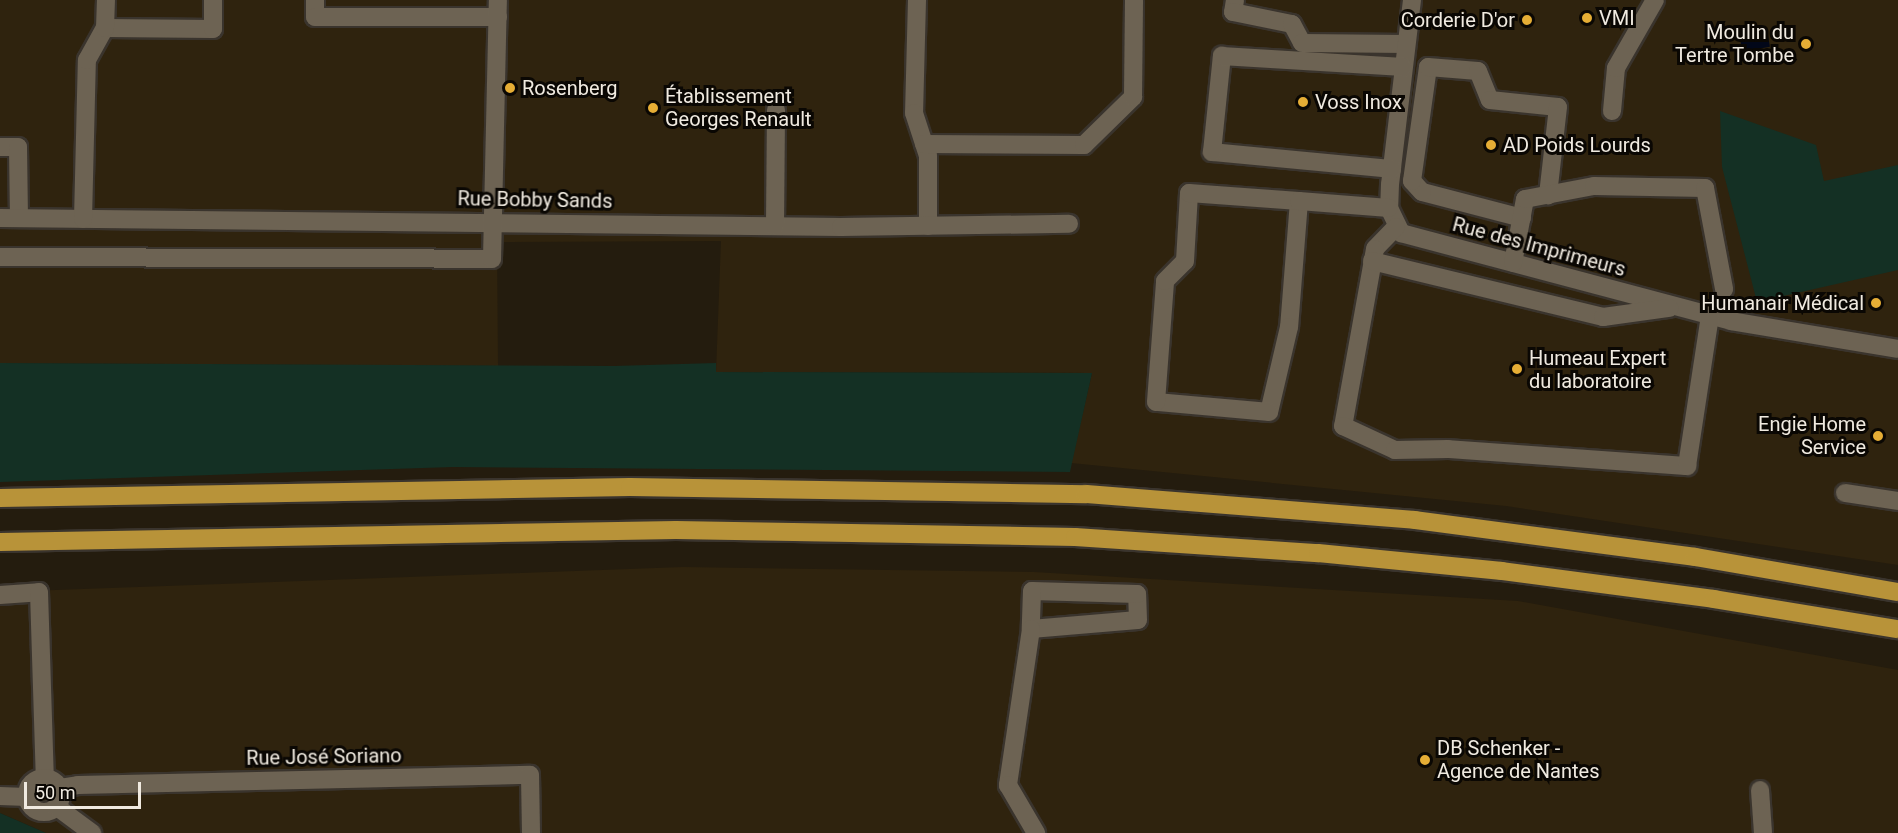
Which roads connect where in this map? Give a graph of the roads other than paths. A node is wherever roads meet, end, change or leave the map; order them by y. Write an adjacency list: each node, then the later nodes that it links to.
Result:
1 (106, 0): 11 (street)
2 (213, 0): 11 (street)
3 (917, 0): 16 (street)
4 (1134, 0): 16 (street)
5 (1235, 0): 12 (street)
6 (1412, 0): 12 (street)
7 (1655, 0): 15 (street)
8 (315, 8): 9 (street)
9 (469, 8): 10 (street)
10 (498, 8): 26 (street)
11 (105, 28): 25 (street)
12 (1406, 44): 13 (street)
13 (1403, 68): 18 (street); 18 (street)
14 (776, 110): 28 (street)
15 (1612, 111)
16 (924, 144): 29 (street)
17 (0, 147): 23 (street)
18 (1392, 169): 21 (street)
19 (1548, 195): 24 (street); 24 (street); 34 (street)
20 (1299, 201): 20 (street); 21 (street)
21 (1389, 208): 30 (street)
22 (0, 218): 23 (street, Rue Bobby Sands)
23 (19, 218): 25 (street, Rue Bobby Sands)
24 (1522, 218): 33 (street)
25 (83, 219): 26 (street, Rue Bobby Sands)
26 (495, 221): 28 (street, Rue Bobby Sands); 31 (street)
27 (1069, 225): 29 (street, Rue Bobby Sands)
28 (775, 226): 29 (street, Rue Bobby Sands)
29 (928, 226)
30 (1396, 227): 32 (street); 33 (street, Rue des Imprimeurs)
31 (0, 257)
32 (1372, 261): 35 (street); 36 (street)
33 (1513, 263): 35 (street, Rue des Imprimeurs)
34 (1724, 289)
35 (1679, 307): 36 (street, Rue des Imprimeurs)
36 (1710, 315): 37 (street, Rue des Imprimeurs)
37 (1898, 349)
38 (1845, 493): 40 (street)
39 (0, 498): 42 (highway)
40 (1898, 501)
41 (0, 542): 45 (highway)
42 (1898, 592)
43 (0, 596): 46 (street)
44 (1031, 629): 44 (street); 53 (street)
45 (1898, 629)
46 (53, 783): 49 (street); 50 (street); 52 (street, Rue José Soriano)
47 (1760, 790): 54 (street)
48 (0, 796): 49 (street)
49 (27, 797): 50 (street)
50 (57, 807): 51 (street)
51 (92, 833)
52 (531, 833)
53 (1036, 833)
54 (1763, 833)

